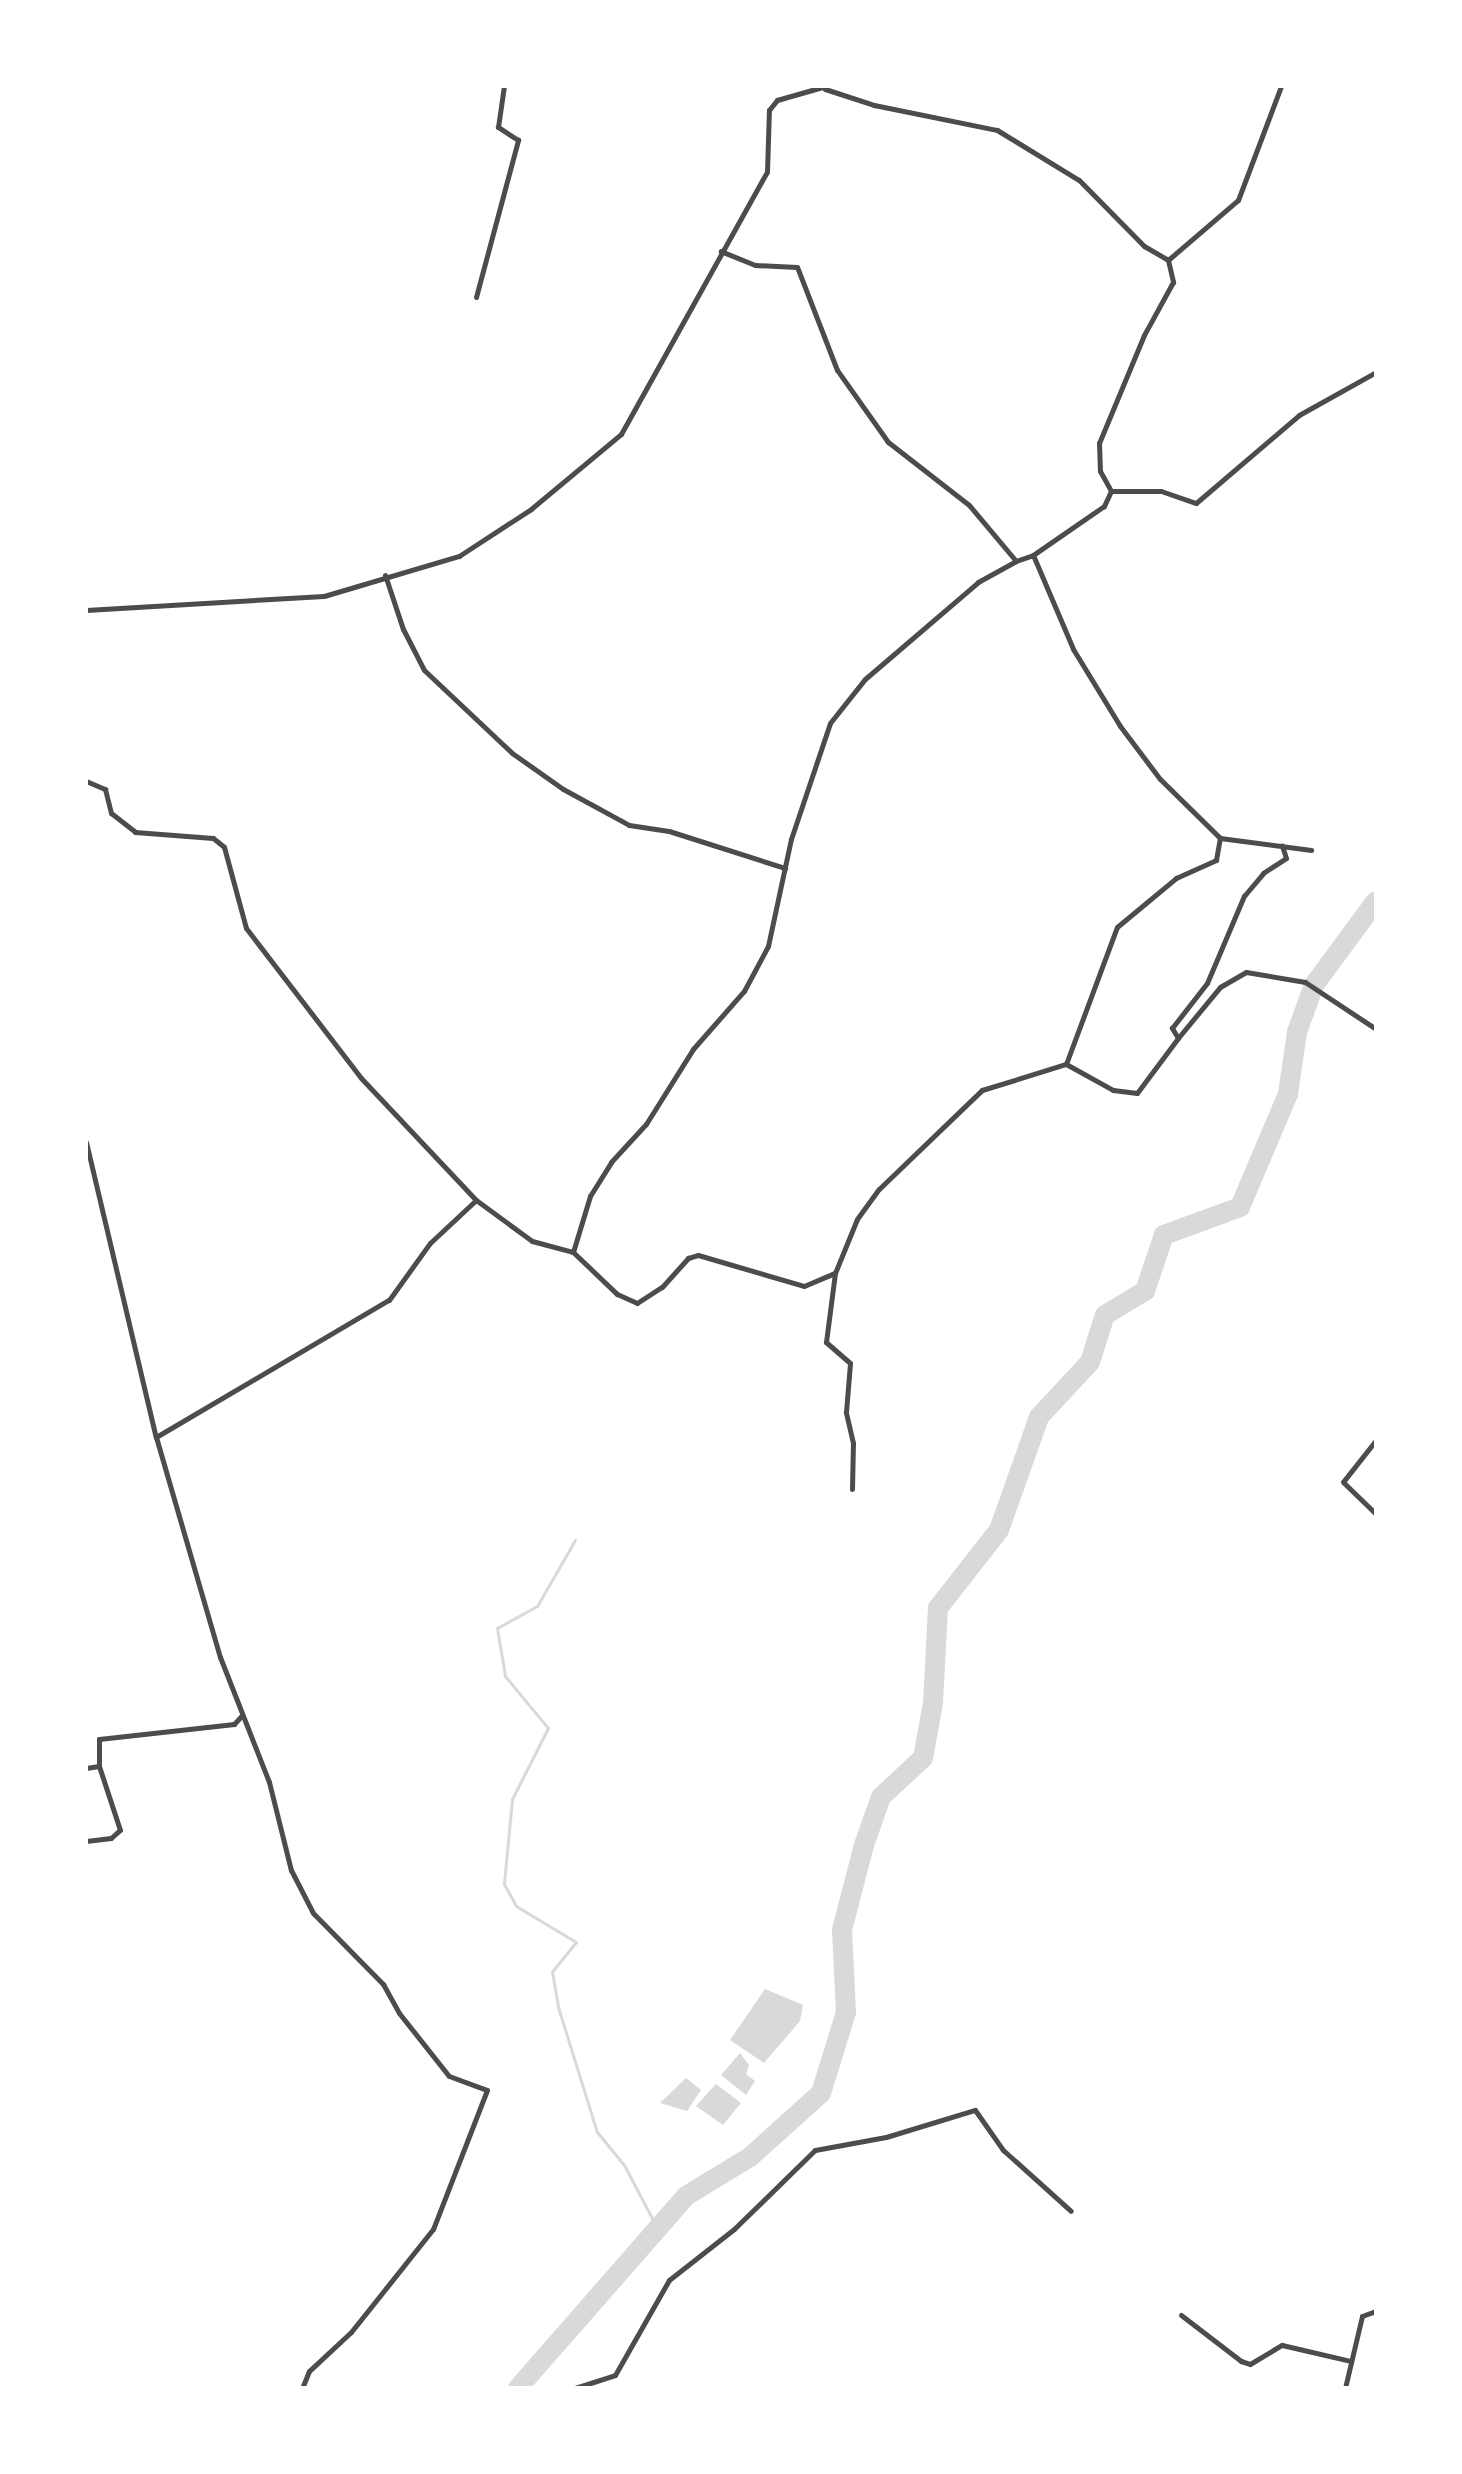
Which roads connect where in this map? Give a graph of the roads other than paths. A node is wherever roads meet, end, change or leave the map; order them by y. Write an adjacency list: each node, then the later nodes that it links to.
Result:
1 (504, 86): 6 (street)
2 (1281, 86): 5 (street)
3 (826, 87): 4 (street); 5 (street)
4 (721, 251): 10 (street); 11 (street)
5 (1168, 260): 8 (street)
6 (476, 297)
7 (1376, 372): 8 (street)
8 (1111, 491): 9 (street)
9 (1033, 555): 10 (street); 14 (street)
10 (1016, 561): 17 (street)
11 (385, 575): 12 (street); 17 (street)
12 (86, 610)
13 (86, 781): 22 (street)
14 (1220, 838): 15 (street); 20 (street)
15 (1282, 846): 16 (street); 19 (street)
16 (1311, 850)
17 (785, 868): 23 (street)
18 (1376, 1029): 19 (street)
19 (1178, 1038): 20 (street)
20 (1066, 1064): 24 (street)
21 (86, 1142): 25 (street)
22 (476, 1200): 23 (street); 25 (street)
23 (573, 1252): 24 (street)
24 (835, 1273): 27 (street)
25 (156, 1437): 29 (street)
26 (1376, 1440): 28 (street)
27 (852, 1489)
28 (1376, 1514)
29 (242, 1715): 30 (street); 39 (street)
30 (99, 1766): 31 (street); 32 (street)
31 (86, 1768)
32 (86, 1841)
33 (1376, 2036): 34 (street)
34 (1376, 2047)
35 (1071, 2211): 40 (street)
36 (1376, 2311): 38 (street)
37 (1181, 2315): 38 (street)
38 (1351, 2361): 41 (street)
39 (302, 2388)
40 (575, 2388)
41 (1345, 2388)

